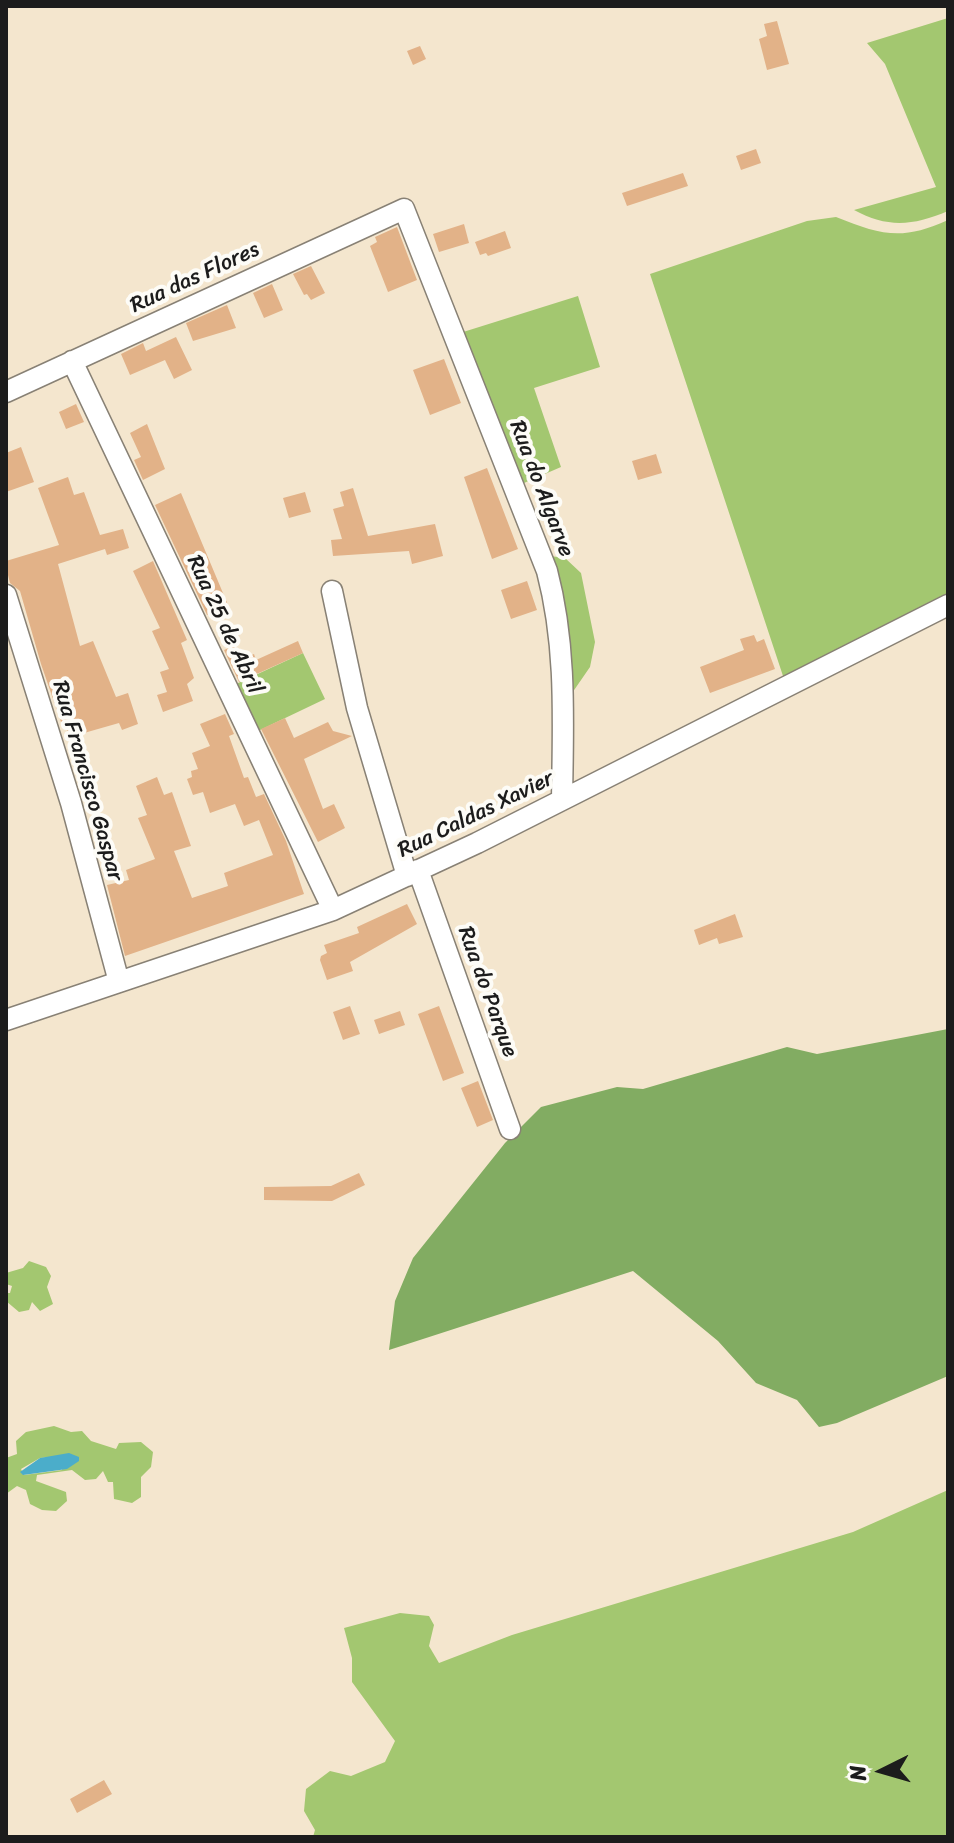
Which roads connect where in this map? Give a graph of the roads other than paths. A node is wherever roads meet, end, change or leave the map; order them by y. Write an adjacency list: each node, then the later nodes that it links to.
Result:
1 (404, 209): 2 (street, Rua das Flores); 7 (street, Rua do Algarve)
2 (72, 361): 3 (street, Rua das Flores); 9 (street, Rua 25 de Abril)
3 (6, 392)
4 (332, 591): 8 (street, Rua do Parque)
5 (6, 595): 10 (street, Rua Francisco Gaspar)
6 (948, 605): 7 (street, Rua Caldas Xavier)
7 (562, 800): 8 (street, Rua Caldas Xavier)
8 (412, 873): 9 (street, Rua Caldas Xavier); 12 (street, Rua do Parque)
9 (333, 910): 10 (street, Rua Caldas Xavier)
10 (119, 982): 11 (street, Rua Caldas Xavier)
11 (6, 1020)
12 (510, 1129)

